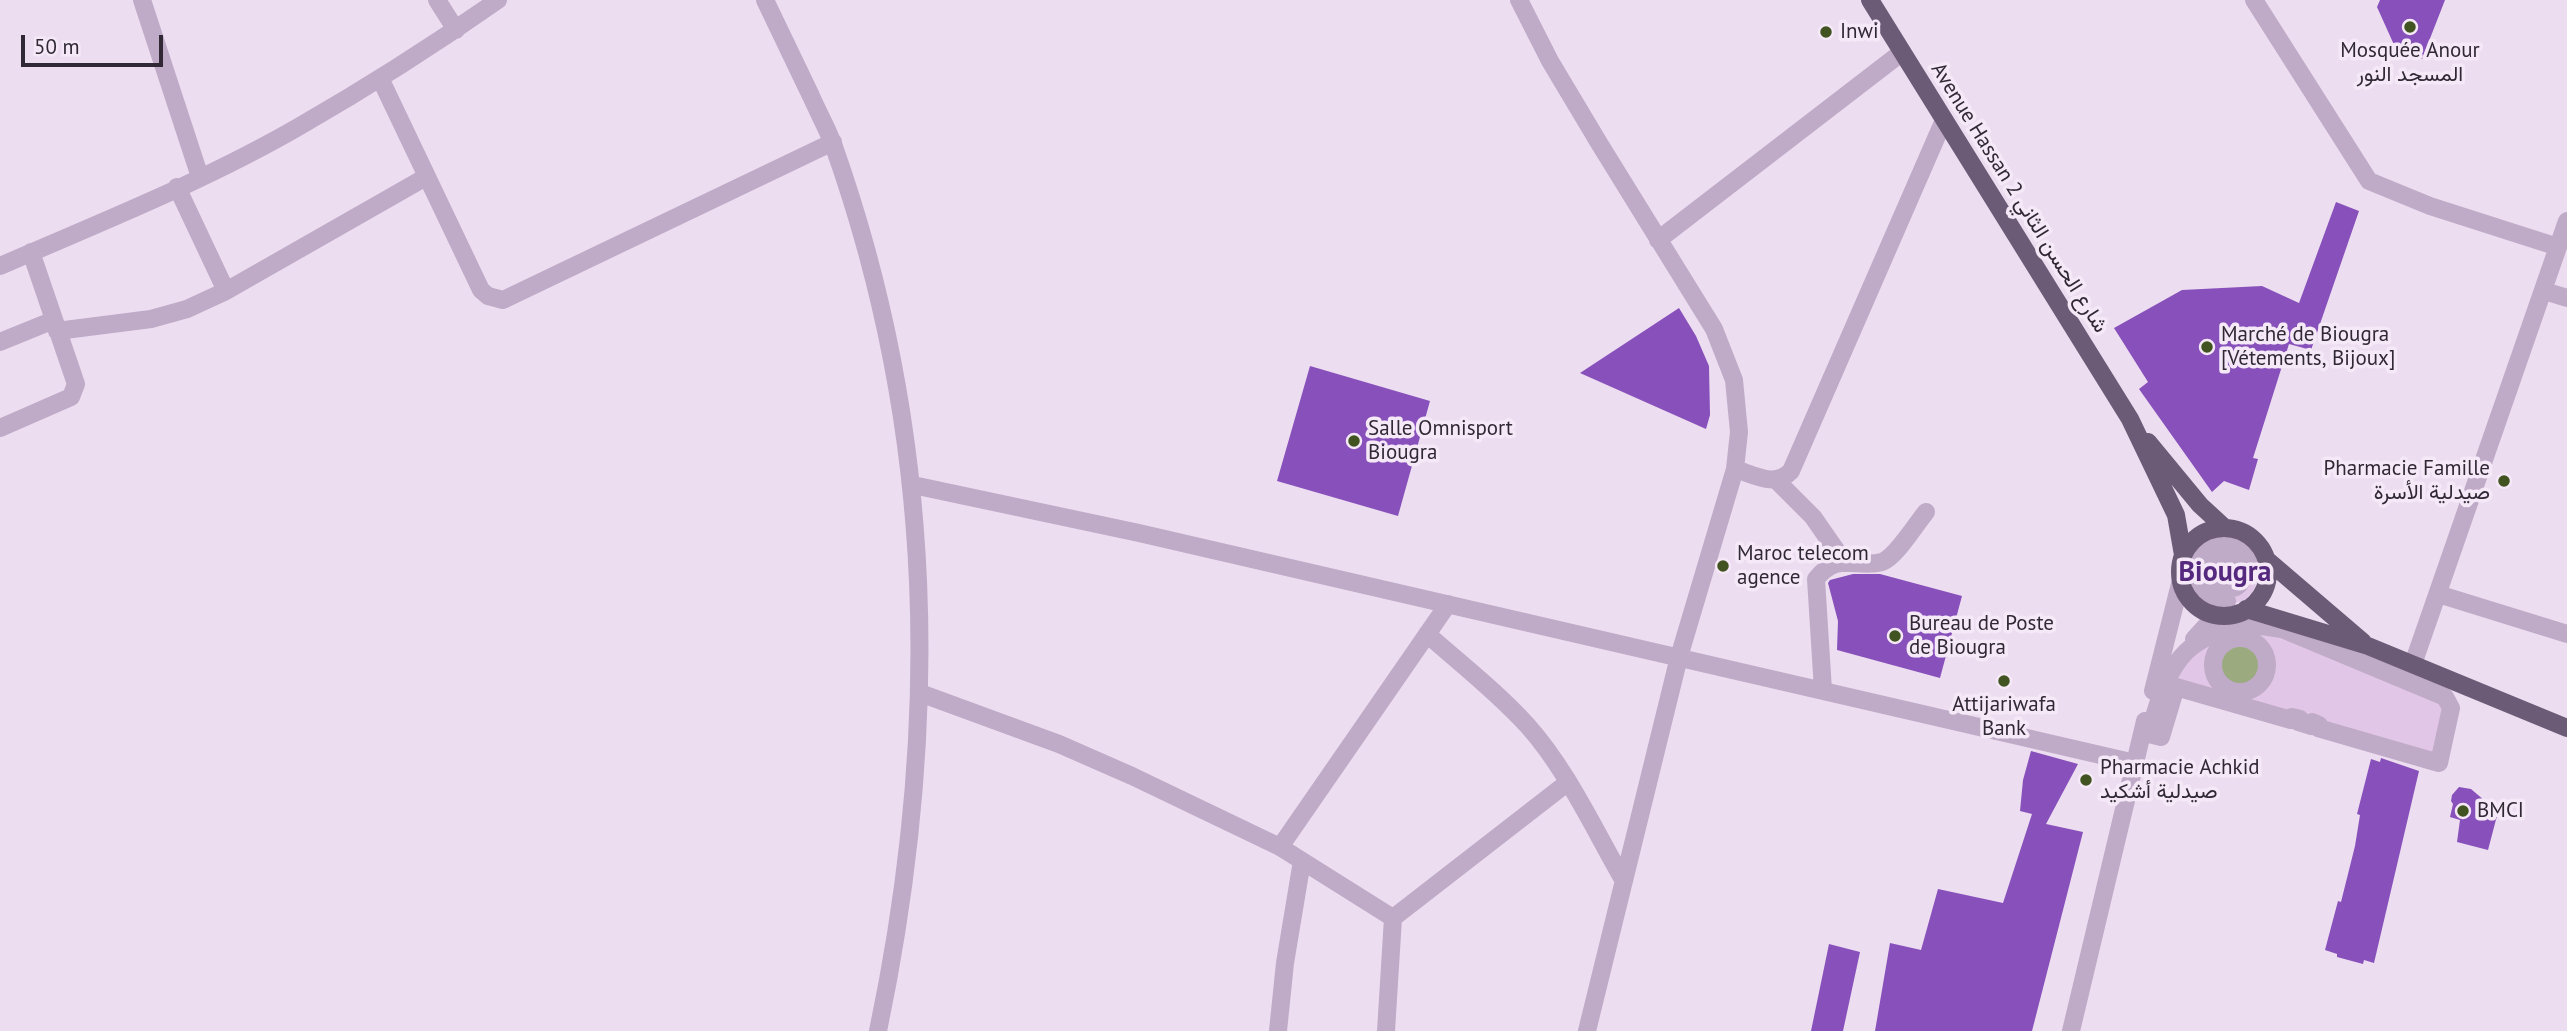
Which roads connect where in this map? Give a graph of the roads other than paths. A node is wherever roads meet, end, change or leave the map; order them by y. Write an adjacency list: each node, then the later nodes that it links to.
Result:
1 (142, 0): 13 (street)
2 (436, 0): 8 (street)
3 (498, 0): 8 (street)
4 (765, 0): 12 (street)
5 (1519, 0): 17 (street)
6 (1870, 0): 9 (main road, Avenue Hassan 2 شارع الحسن الثاني)
7 (2254, 0): 18 (street)
8 (456, 30): 10 (street)
9 (1901, 53): 11 (main road, Avenue Hassan 2 شارع الحسن الثاني); 17 (street)
10 (380, 78): 13 (street); 14 (street)
11 (1944, 120): 26 (main road, Avenue Hassan 2 شارع الحسن الثاني); 29 (street)
12 (833, 142): 14 (street); 30 (street)
13 (201, 177): 15 (street)
14 (426, 177): 21 (street)
15 (177, 187): 19 (street); 21 (street)
16 (2567, 221): 18 (street)
17 (1658, 240): 28 (street)
18 (2558, 247): 22 (street)
19 (31, 252): 20 (street); 24 (street)
20 (0, 265)
21 (226, 291): 24 (street)
22 (2543, 291): 23 (street); 37 (street)
23 (2567, 298)
24 (56, 325): 25 (street); 27 (street)
25 (0, 342)
26 (2130, 419): 32 (main road); 33 (main road)
27 (0, 428)
28 (1735, 469): 29 (street); 44 (street)
29 (1777, 481): 35 (street)
30 (913, 485): 38 (street); 48 (street)
31 (1926, 512): 35 (street)
32 (2225, 528): 33 (main road); 34 (main road)
33 (2183, 555): 36 (main road)
34 (2266, 559): 39 (main road); 43 (main road)
35 (1845, 562): 47 (street)
36 (2181, 580): 40 (main road); 46 (street)
37 (2438, 594): 42 (street); 45 (street)
38 (1448, 604): 41 (street); 44 (street)
39 (2246, 609): 40 (main road); 43 (main road)
40 (2216, 615): 46 (street)
41 (1427, 634): 52 (street); 53 (street)
42 (2567, 634)
43 (2368, 646): 45 (main road)
44 (1679, 656): 47 (street); 55 (street)
45 (2413, 664): 50 (main road)
46 (2156, 680): 51 (street)
47 (1823, 690): 51 (street)
48 (920, 693): 53 (street); 57 (street)
49 (2291, 720): 49 (street)
50 (2567, 728)
51 (2135, 763): 61 (street)
52 (1567, 783): 55 (street); 56 (street)
53 (1280, 847): 54 (street)
54 (1302, 861): 56 (street); 58 (street)
55 (1624, 881): 60 (street)
56 (1393, 918): 59 (street)
57 (878, 1031)
58 (1278, 1031)
59 (1386, 1031)
60 (1587, 1031)
61 (2071, 1031)

